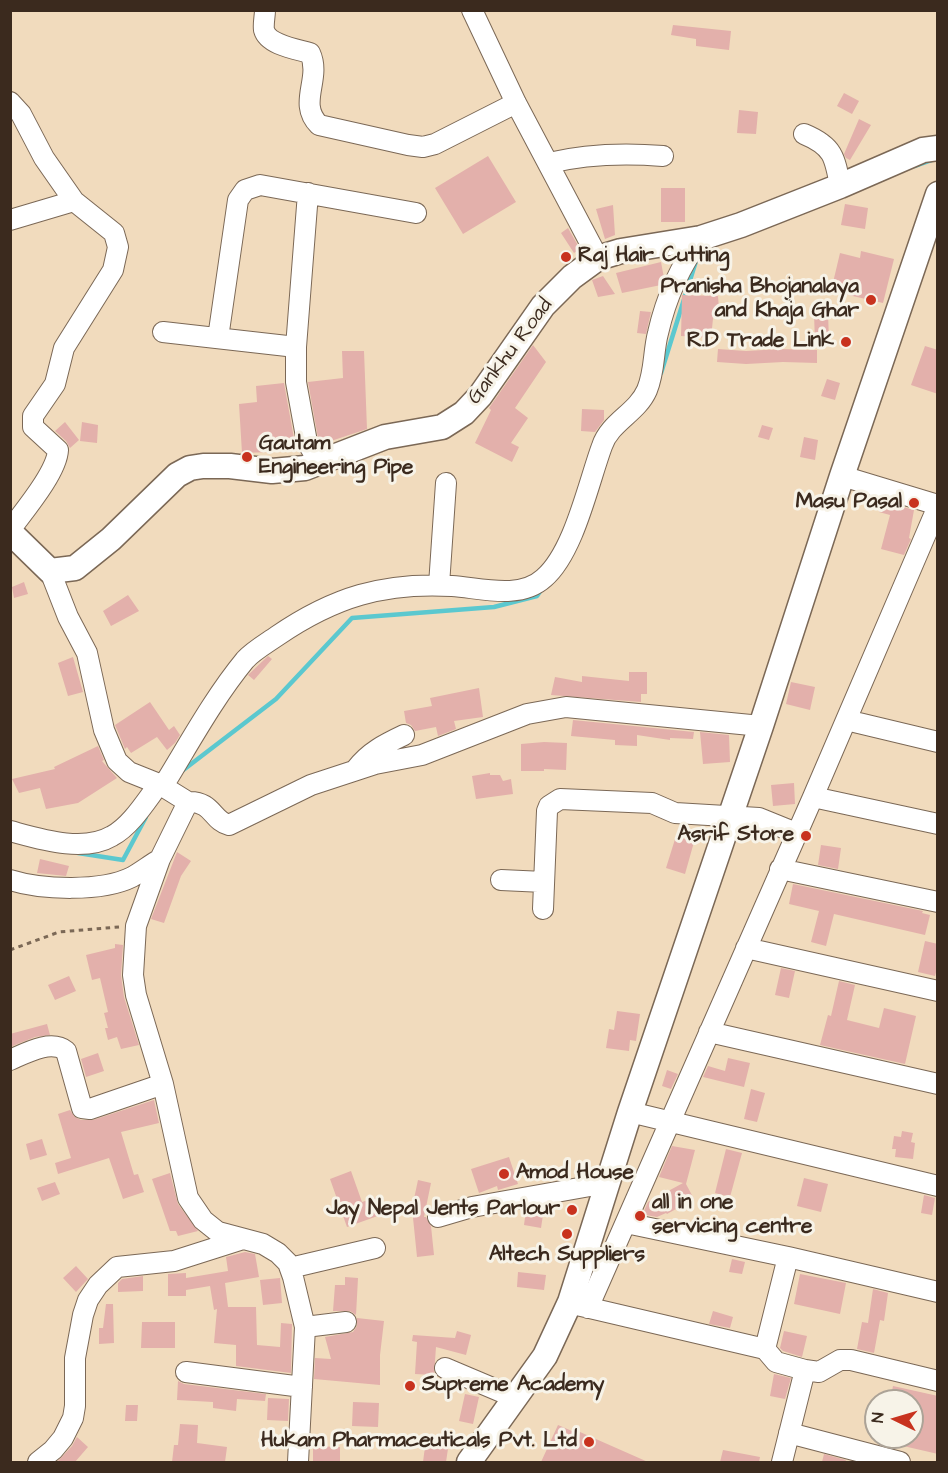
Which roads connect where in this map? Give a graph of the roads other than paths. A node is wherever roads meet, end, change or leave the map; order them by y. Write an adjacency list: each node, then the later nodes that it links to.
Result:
1 (265, 10): 4 (street)
2 (472, 10): 4 (street)
3 (10, 102): 12 (street)
4 (516, 103): 8 (street)
5 (804, 134): 9 (street)
6 (938, 148): 9 (main road, Gankhu Road)
7 (663, 156): 8 (street)
8 (549, 163): 16 (street)
9 (840, 186): 15 (main road, Gankhu Road)
10 (308, 193): 13 (street); 18 (street); 19 (street)
11 (938, 194): 21 (main road)
12 (74, 201): 14 (street); 24 (street)
13 (417, 213)
14 (10, 220)
15 (701, 238): 16 (main road, Gankhu Road); 26 (street)
16 (598, 258): 20 (main road, Gankhu Road)
17 (163, 332): 18 (street)
18 (218, 338): 19 (street)
19 (296, 347): 20 (street)
20 (319, 462): 25 (main road, Gankhu Road)
21 (842, 476): 23 (street); 28 (main road)
22 (446, 483): 26 (street)
23 (938, 505): 27 (street)
24 (10, 531): 25 (main road)
25 (50, 571): 32 (street)
26 (440, 585): 32 (street)
27 (846, 720): 30 (street); 33 (street)
28 (761, 726): 31 (street); 35 (main road)
29 (404, 735): 31 (street)
30 (938, 742)
31 (354, 771): 34 (street)
32 (161, 785): 34 (street); 37 (street)
33 (813, 797): 36 (street); 38 (street)
34 (189, 802): 39 (street)
35 (731, 815): 38 (street); 43 (street); 52 (main road)
36 (938, 825)
37 (10, 831)
38 (796, 833): 40 (street)
39 (160, 859): 41 (street); 50 (street)
40 (780, 869): 44 (street); 46 (street)
41 (10, 880)
42 (501, 880): 43 (street)
43 (544, 882): 45 (street)
44 (938, 902)
45 (543, 909)
46 (746, 948): 47 (street); 48 (street)
47 (938, 990)
48 (709, 1032): 51 (street); 53 (street)
49 (10, 1060): 50 (street)
50 (163, 1084): 58 (street)
51 (938, 1084)
52 (630, 1112): 53 (street); 54 (main road)
53 (670, 1121): 55 (street); 57 (street)
54 (607, 1183): 56 (street); 63 (main road)
55 (938, 1186)
56 (438, 1217)
57 (626, 1223): 60 (street); 63 (street)
58 (244, 1238): 61 (street); 74 (street)
59 (375, 1248): 61 (street)
60 (788, 1257): 62 (street); 66 (street)
61 (290, 1268): 65 (street)
62 (938, 1292)
63 (579, 1305): 66 (street); 72 (main road)
64 (346, 1322): 65 (street)
65 (305, 1327): 71 (street)
66 (765, 1349): 68 (street)
67 (445, 1368): 72 (street)
68 (805, 1370): 70 (street); 73 (street)
69 (186, 1372): 71 (street)
70 (938, 1382)
71 (302, 1387): 75 (street)
72 (516, 1398): 76 (main road)
73 (789, 1432): 77 (street); 78 (street)
74 (38, 1462)
75 (298, 1462)
76 (470, 1462)
77 (782, 1462)
78 (892, 1462)

